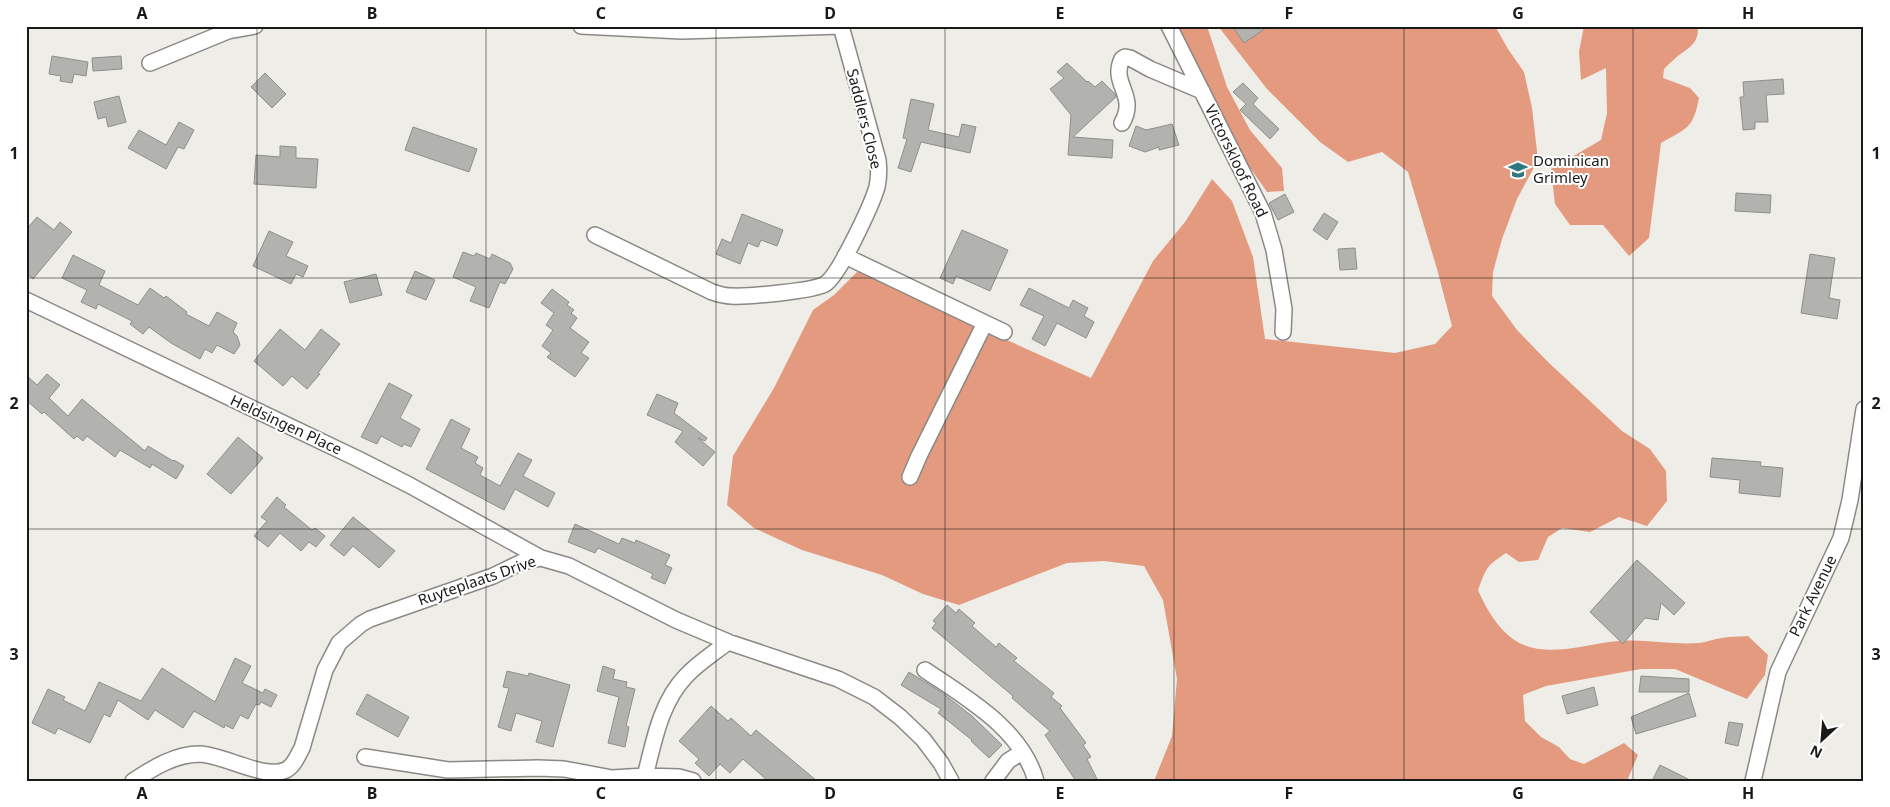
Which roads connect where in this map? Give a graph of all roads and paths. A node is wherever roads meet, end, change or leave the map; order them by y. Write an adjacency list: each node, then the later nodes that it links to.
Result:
1 (255, 26): 5 (street)
2 (581, 26): 3 (street)
3 (841, 26): 9 (street, Saddlers Close)
4 (1169, 26): 6 (street, Victorskloof Road)
5 (150, 63)
6 (1202, 90): 7 (street); 13 (street, Victorskloof Road)
7 (1122, 123)
8 (595, 235): 9 (street, Saddlers Close)
9 (845, 256): 11 (street)
10 (26, 300): 16 (street, Heldsingen Place)
11 (985, 323): 12 (street); 15 (street)
12 (1004, 332)
13 (1283, 332)
14 (1864, 409): 27 (street, Park Avenue)
15 (910, 477)
16 (541, 558): 17 (street, Ruyteplaats Drive); 22 (street, Ruyteplaats Drive)
17 (728, 642): 21 (street); 24 (street, Ruyteplaats Drive)
18 (925, 670): 19 (street)
19 (1022, 752): 25 (street); 26 (street)
20 (365, 757): 21 (street)
21 (646, 776): 23 (street)
22 (133, 781)
23 (693, 781)
24 (951, 781)
25 (993, 781)
26 (1036, 781)
27 (1754, 781)

